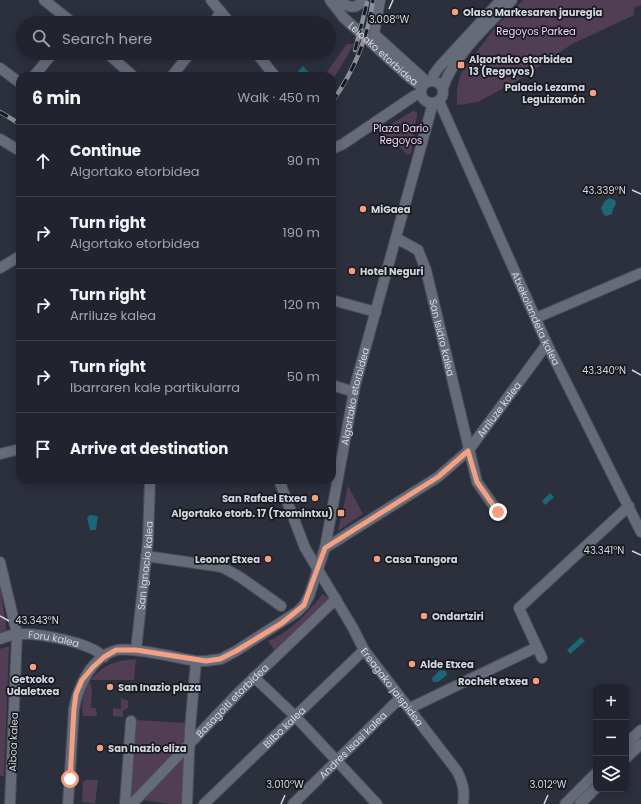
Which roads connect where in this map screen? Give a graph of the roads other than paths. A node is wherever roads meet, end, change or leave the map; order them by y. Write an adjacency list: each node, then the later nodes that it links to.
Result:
1 (44, 0): 10 (street)
2 (211, 0): 9 (street)
3 (330, 0): 23 (street, Leioako etorbidea)
4 (340, 0): 5 (street)
5 (362, 0)
6 (380, 0): 23 (street)
7 (501, 0): 23 (street)
8 (512, 0): 24 (street)
9 (221, 12): 11 (street); 12 (street)
10 (64, 16)
11 (218, 16)
12 (224, 16)
13 (47, 60): 18 (street)
14 (115, 60): 19 (street)
15 (185, 60): 20 (street)
16 (262, 60): 21 (street)
17 (0, 68): 22 (street)
18 (37, 72)
19 (128, 72)
20 (175, 72)
21 (272, 72)
22 (16, 81)
23 (426, 86): 24 (street); 25 (street); 27 (street)
24 (443, 88): 25 (street)
25 (436, 102): 29 (street, Algortako etorbidea); 35 (street, Atxekolandeta kalea)
26 (0, 139): 28 (street)
27 (336, 147)
28 (16, 149)
29 (396, 238): 34 (street, Algortako etorbidea); 40 (street, San Isidro kalea)
30 (16, 258): 31 (street)
31 (0, 268)
32 (641, 273): 35 (street)
33 (336, 301): 34 (street)
34 (376, 312): 38 (street, Algortako etorbidea)
35 (536, 318): 36 (street, Atxekolandeta kalea)
36 (548, 344): 40 (street, Arriluze kalea); 44 (street, Atxekolandeta kalea)
37 (336, 386): 38 (street)
38 (354, 392): 47 (street, Algortako etorbidea)
39 (16, 451): 41 (street)
40 (468, 451): 45 (street, San Isidro kalea); 47 (street, Arriluze kalea)
41 (0, 454)
42 (150, 484): 48 (street, San Ignacio kalea)
43 (281, 484): 50 (street, Ereagako jaispidea)
44 (629, 506): 46 (street, Atxekolandeta kalea); 55 (street)
45 (498, 512)
46 (641, 532)
47 (325, 548): 50 (street, Algortako etorbidea)
48 (146, 556): 52 (street); 56 (street, San Ignacio kalea)
49 (0, 562): 53 (street, Aiboa kalea)
50 (318, 568): 51 (street, Ereagako jaispidea); 60 (street, Algortako etorbidea)
51 (336, 599): 57 (street, Ereagako jaispidea); 61 (street, Basagoiti etorbidea)
52 (281, 606)
53 (17, 634): 54 (street, Foru kalea); 58 (street, Foru kalea); 74 (street, Aiboa kalea)
54 (0, 639)
55 (537, 648): 59 (street); 63 (street)
56 (136, 650): 58 (street, Algortako etorbidea); 60 (street, Algortako etorbidea)
57 (364, 650): 63 (street, Ereagako jaispidea); 64 (street, Bilbo kalea)
58 (104, 657): 75 (street, Algortako etorbidea)
59 (542, 658)
60 (196, 661): 68 (street)
61 (254, 677): 64 (street); 68 (street, Basagoiti etorbidea)
62 (396, 702): 71 (street, Andres Isasi kalea)
63 (410, 708): 82 (street, Ereagako jaispidea)
64 (295, 716): 71 (street); 79 (street, Bilbo kalea)
65 (131, 721): 76 (street)
66 (641, 730): 67 (street)
67 (629, 741)
68 (190, 743): 77 (street, Basagoiti etorbidea); 78 (street)
69 (641, 744): 70 (street)
70 (628, 756)
71 (336, 761): 80 (street, Andres Isasi kalea); 81 (street)
72 (593, 776): 83 (street)
73 (593, 791): 84 (street)
74 (10, 804)
75 (68, 804)
76 (125, 804)
77 (132, 804)
78 (187, 804)
79 (204, 804)
80 (293, 804)
81 (377, 804)
82 (463, 804)
83 (565, 804)
84 (580, 804)

